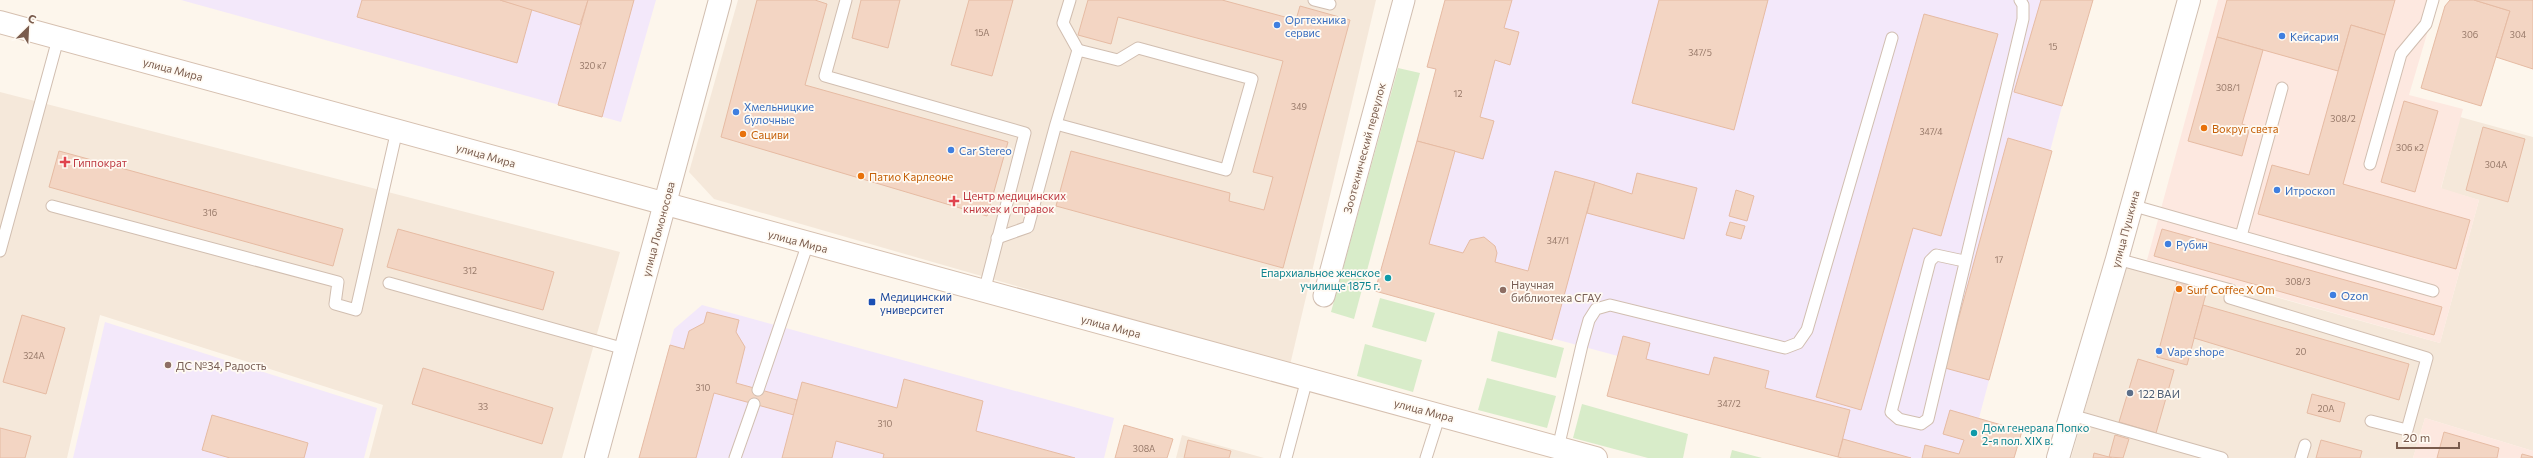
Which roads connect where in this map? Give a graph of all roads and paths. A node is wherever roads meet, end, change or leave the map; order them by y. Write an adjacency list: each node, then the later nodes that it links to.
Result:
1 (720, 0): 18 (main road, улица Ломоносова)
2 (846, 0): 22 (lane)
3 (1070, 0): 13 (lane)
4 (1314, 0): 9 (lane)
5 (1404, 0): 30 (street, Зоотехнический переулок)
6 (2020, 0): 26 (lane)
7 (2188, 0): 19 (main road, улица Пушкина)
8 (2432, 0): 17 (lane)
9 (1330, 4)
10 (0, 22): 12 (main road, улица Мира)
11 (1892, 38): 39 (lane)
12 (58, 39): 16 (main road, улица Мира); 24 (lane)
13 (1078, 50): 15 (lane); 15 (lane)
14 (2282, 88): 21 (lane)
15 (1056, 124): 22 (lane)
16 (398, 130): 18 (main road, улица Мира); 20 (lane)
17 (2370, 164)
18 (664, 204): 23 (main road, улица Мира); 31 (main road, улица Ломоносова)
19 (2131, 205): 21 (lane); 25 (main road, улица Пушкина)
20 (52, 206)
21 (2241, 236): 28 (lane)
22 (997, 238): 29 (lane)
23 (808, 244): 29 (main road, улица Мира); 33 (lane)
24 (0, 251)
25 (2117, 259): 36 (main road, улица Пушкина); 37 (lane)
26 (1964, 262): 26 (lane)
27 (389, 284): 31 (lane)
28 (2433, 291)
29 (984, 292): 32 (main road, улица Мира)
30 (1324, 296)
31 (625, 349): 40 (main road, улица Ломоносова)
32 (1307, 378): 35 (main road, улица Мира); 42 (lane)
33 (758, 390)
34 (754, 404): 41 (lane)
35 (1440, 414): 39 (main road, улица Мира); 43 (lane)
36 (2071, 415): 45 (main road, улица Пушкина); 46 (lane)
37 (2371, 421)
38 (2305, 445): 47 (lane)
39 (1558, 448): 44 (main road, улица Мира)
40 (596, 458)
41 (735, 458)
42 (1286, 458)
43 (1426, 458)
44 (1596, 458)
45 (2058, 458)
46 (2222, 458)
47 (2301, 458)

